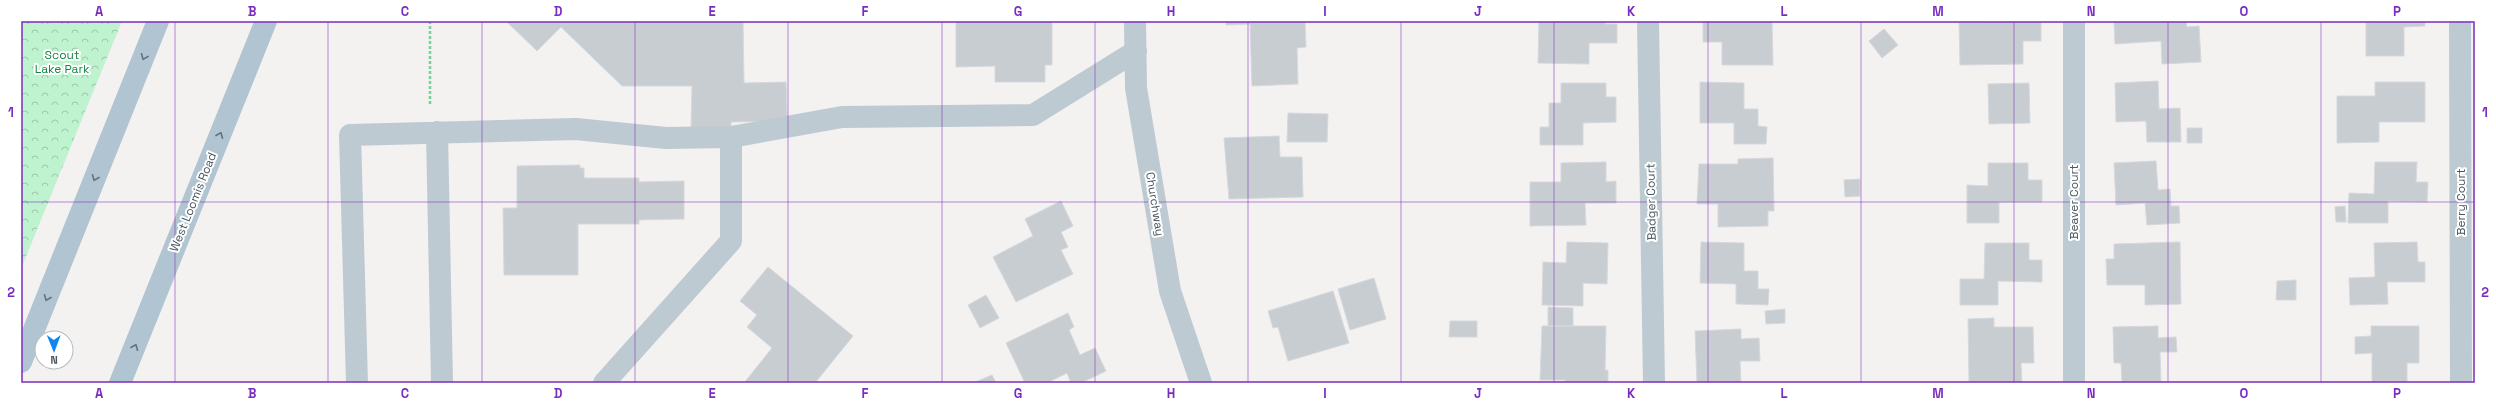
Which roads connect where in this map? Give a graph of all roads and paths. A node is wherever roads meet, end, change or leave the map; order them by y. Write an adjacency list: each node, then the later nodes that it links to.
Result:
1 (158, 21): 11 (main road, one-way to 11)
2 (266, 21): 12 (main road, West Loomis Road, one-way to 2)
3 (430, 21): 9 (path)
4 (1135, 21): 8 (street, Churchway)
5 (1648, 21): 17 (street, Badger Court)
6 (2074, 21): 18 (street, Beaver Court)
7 (2460, 21): 19 (street, Berry Court)
8 (1136, 51): 10 (street); 16 (street, Churchway)
9 (434, 132): 10 (street); 13 (street); 14 (street)
10 (731, 137): 15 (street)
11 (21, 362)
12 (120, 383)
13 (357, 383)
14 (442, 383)
15 (604, 383)
16 (1201, 383)
17 (1654, 383)
18 (2074, 383)
19 (2461, 383)

